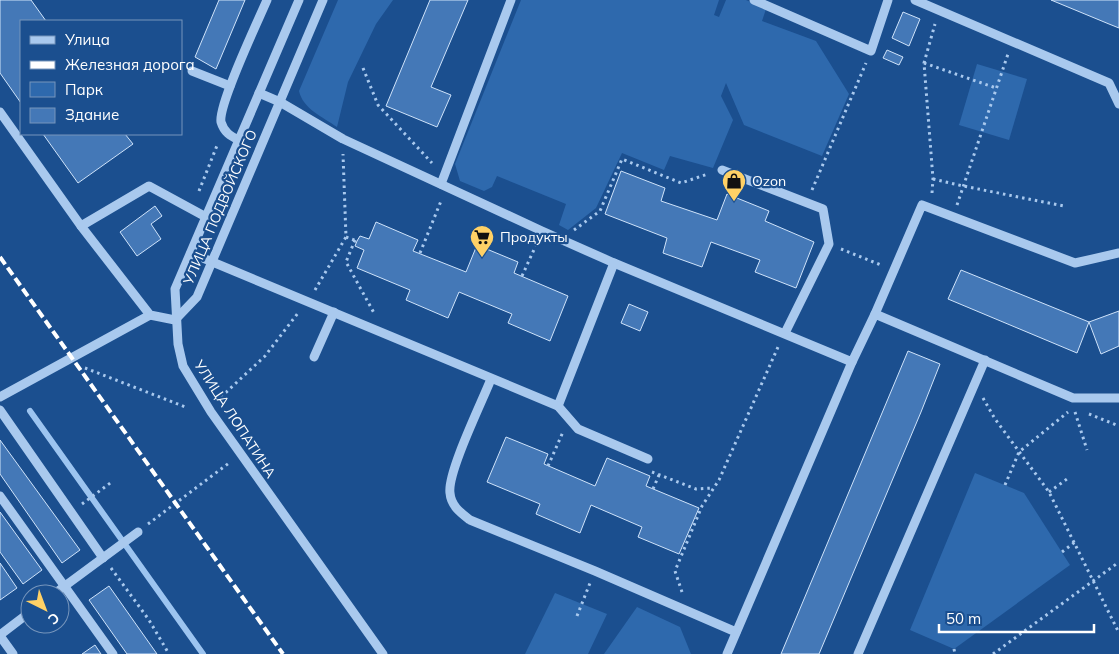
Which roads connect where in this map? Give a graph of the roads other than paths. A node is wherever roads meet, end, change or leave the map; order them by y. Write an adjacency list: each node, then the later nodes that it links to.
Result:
1 (267, 0): 9 (street)
2 (299, 0): 10 (street, УЛИЦА ПОДВОЙСКОГО)
3 (323, 0): 11 (street, УЛИЦА ПОДВОЙСКОГО)
4 (511, 0): 16 (street)
5 (754, 0): 6 (street)
6 (888, 0)
7 (915, 0): 12 (street)
8 (192, 71): 9 (street)
9 (230, 86): 14 (street)
10 (260, 93): 11 (street); 14 (street, УЛИЦА ПОДВОЙСКОГО)
11 (280, 102): 16 (street); 21 (street, УЛИЦА ПОДВОЙСКОГО)
12 (1119, 104)
13 (0, 112): 18 (street)
14 (239, 140): 17 (street, УЛИЦА ПОДВОЙСКОГО)
15 (722, 170): 27 (street)
16 (444, 182): 22 (street)
17 (206, 217): 18 (street); 19 (street, УЛИЦА ПОДВОЙСКОГО)
18 (81, 226): 25 (street)
19 (191, 252): 21 (street); 26 (street, УЛИЦА ПОДВОЙСКОГО)
20 (1119, 253): 24 (street)
21 (212, 261): 23 (street); 26 (street, УЛИЦА ПОДВОЙСКОГО)
22 (614, 263): 27 (street); 34 (street)
23 (334, 312): 28 (street); 31 (street)
24 (875, 314): 29 (street); 30 (street)
25 (150, 315): 26 (street); 32 (street)
26 (175, 320): 48 (street, УЛИЦА ЛОПАТИНА)
27 (785, 333): 30 (street)
28 (314, 357)
29 (986, 360): 33 (street); 50 (street)
30 (852, 362): 44 (street)
31 (491, 379): 34 (street); 44 (street)
32 (0, 397)
33 (1119, 398)
34 (558, 406): 36 (street)
35 (0, 410): 39 (street)
36 (648, 459)
37 (0, 496): 40 (street)
38 (138, 532): 39 (street)
39 (106, 556): 41 (street)
40 (63, 584)
41 (67, 584)
42 (70, 594): 47 (street)
43 (20, 620): 45 (street)
44 (736, 632): 49 (street)
45 (0, 635): 46 (street)
46 (13, 654)
47 (113, 654)
48 (383, 654)
49 (727, 654)
50 (858, 654)

